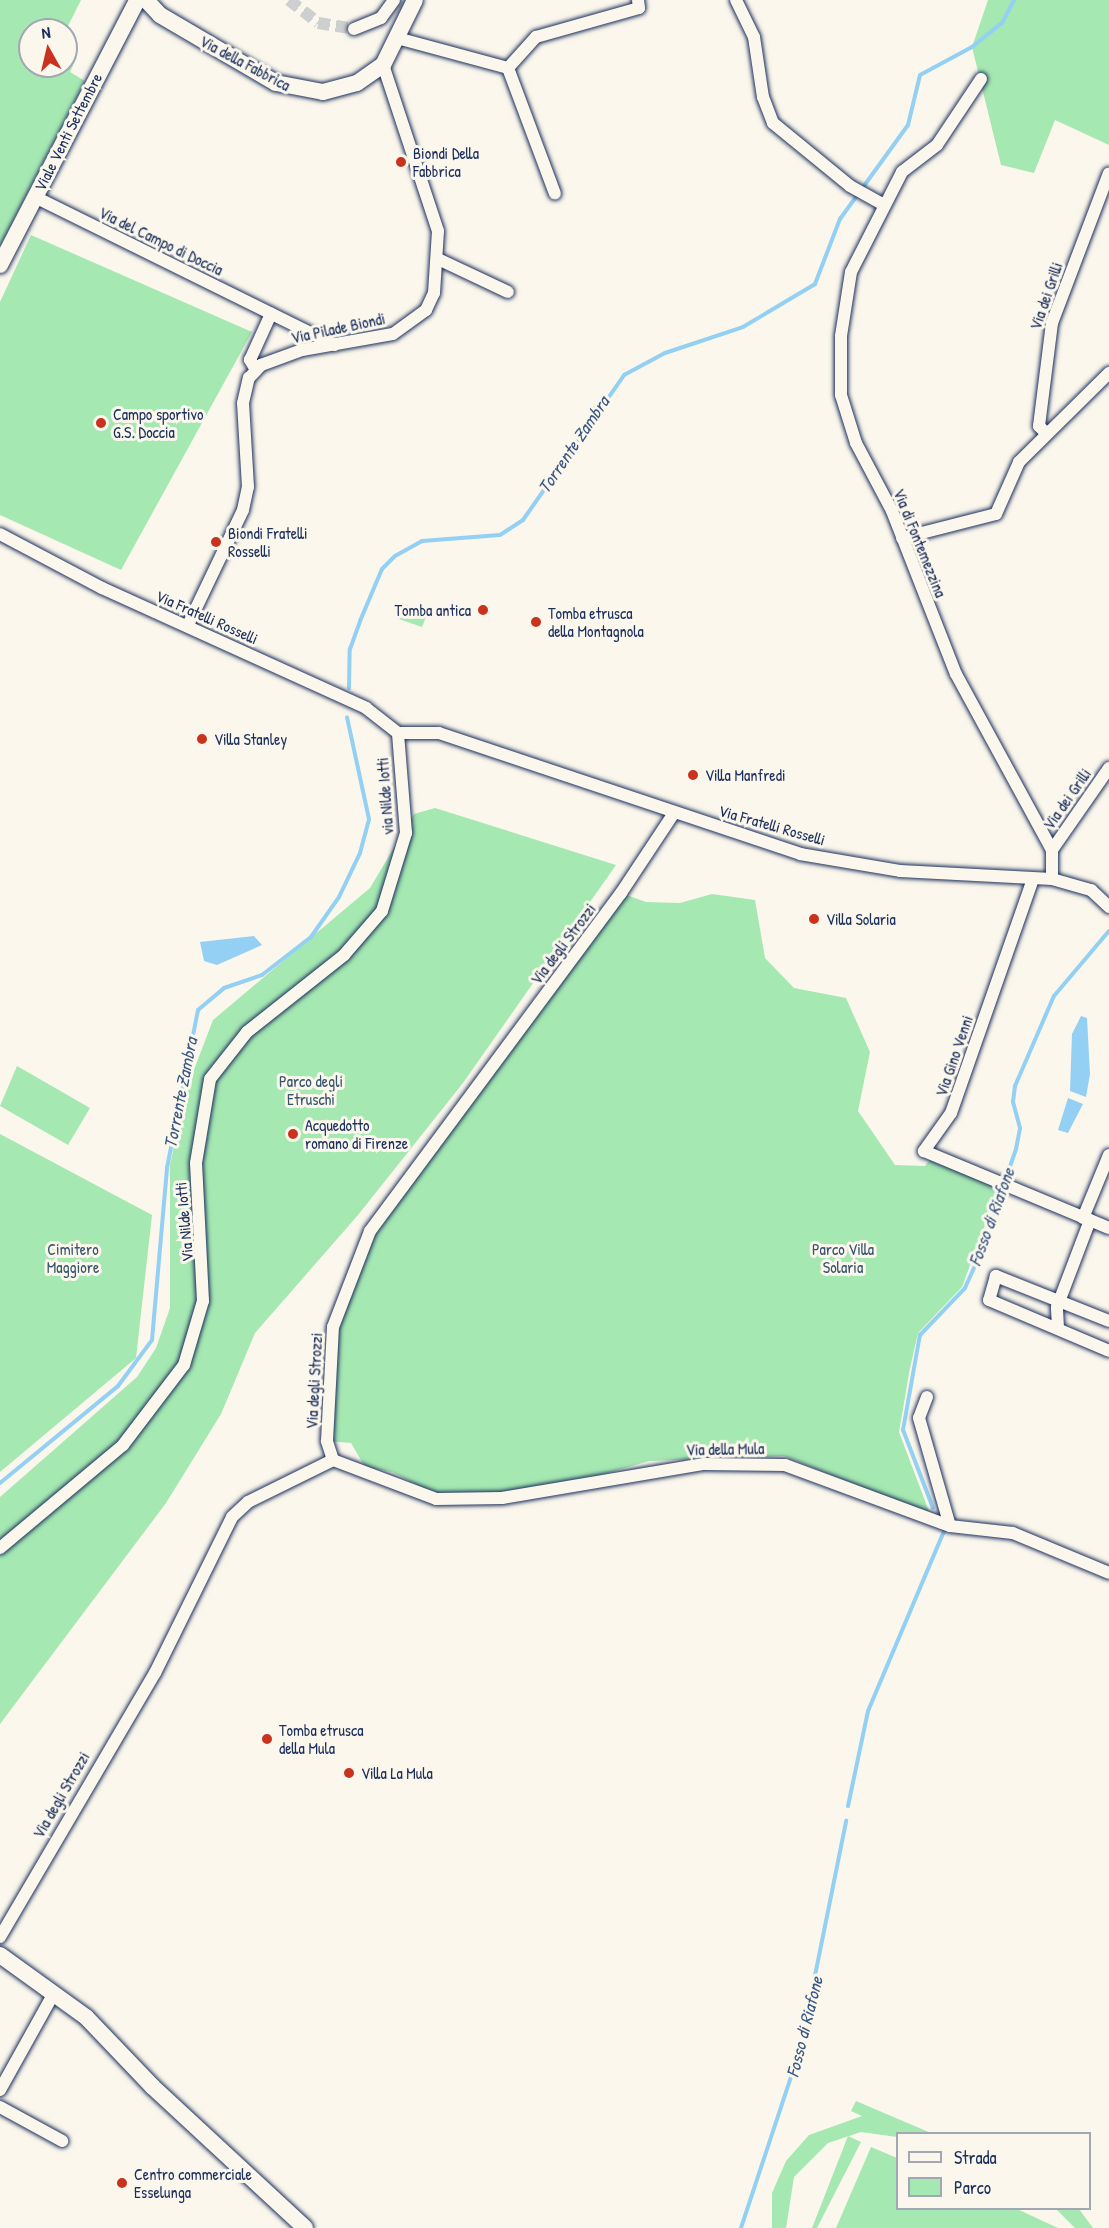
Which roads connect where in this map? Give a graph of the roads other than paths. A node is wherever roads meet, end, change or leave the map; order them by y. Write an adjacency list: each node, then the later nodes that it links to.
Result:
1 (142, 0): 8 (street, Via della Fabbrica); 13 (street, Viale Venti Settembre)
2 (394, 0): 6 (street)
3 (415, 0): 7 (street)
4 (638, 0): 9 (street)
5 (736, 0): 14 (street)
6 (354, 29)
7 (397, 38): 8 (street); 9 (street)
8 (383, 65): 15 (street, Via Pilade Biondi)
9 (508, 68): 12 (street)
10 (981, 79): 14 (street, Via di Fontemezzina)
11 (1109, 173): 22 (street, Via dei Grilli)
12 (555, 194)
13 (35, 197): 16 (street, Viale Venti Settembre); 18 (street, Via del Campo di Doccia)
14 (882, 204): 24 (street, Via di Fontemezzina)
15 (440, 260): 17 (street); 19 (street, Via Pilade Biondi)
16 (0, 265)
17 (508, 292)
18 (271, 314): 19 (street, Via del Campo di Doccia); 20 (street)
19 (334, 345): 20 (street, Via Pilade Biondi)
20 (256, 370): 25 (street)
21 (1109, 373): 22 (street)
22 (1046, 433): 24 (street)
23 (0, 534): 25 (street, Via Fratelli Rosselli)
24 (902, 538): 29 (street, Via di Fontemezzina)
25 (188, 625): 26 (street, Via Fratelli Rosselli)
26 (398, 733): 28 (street, Via Fratelli Rosselli); 30 (street, via Nilde Iotti)
27 (1109, 768): 29 (street, Via dei Grilli)
28 (674, 813): 31 (street, Via Fratelli Rosselli); 42 (street, Via degli Strozzi)
29 (1052, 850): 32 (street, Via di Fontemezzina)
30 (402, 855): 44 (street, Via Nilde Iotti)
31 (1033, 879): 32 (street, Via Fratelli Rosselli); 35 (street, Via Gino Venni)
32 (1052, 879): 33 (street, Via Fratelli Rosselli)
33 (1109, 907)
34 (1109, 1155): 35 (street)
35 (1087, 1219): 36 (street, Via Gino Venni); 37 (street)
36 (1109, 1228)
37 (1060, 1300): 38 (street); 39 (street); 39 (street)
38 (1109, 1321)
39 (1058, 1328): 40 (street)
40 (1109, 1351)
41 (927, 1398): 43 (street)
42 (333, 1460): 43 (street, Via della Mula); 46 (street, Via degli Strozzi)
43 (950, 1526): 45 (street, Via della Mula)
44 (0, 1548)
45 (1109, 1573)
46 (0, 1937)
47 (0, 1955): 48 (street)
48 (54, 1993): 49 (street); 52 (street)
49 (0, 2090)
50 (0, 2107): 51 (street)
51 (62, 2141)
52 (305, 2228)

